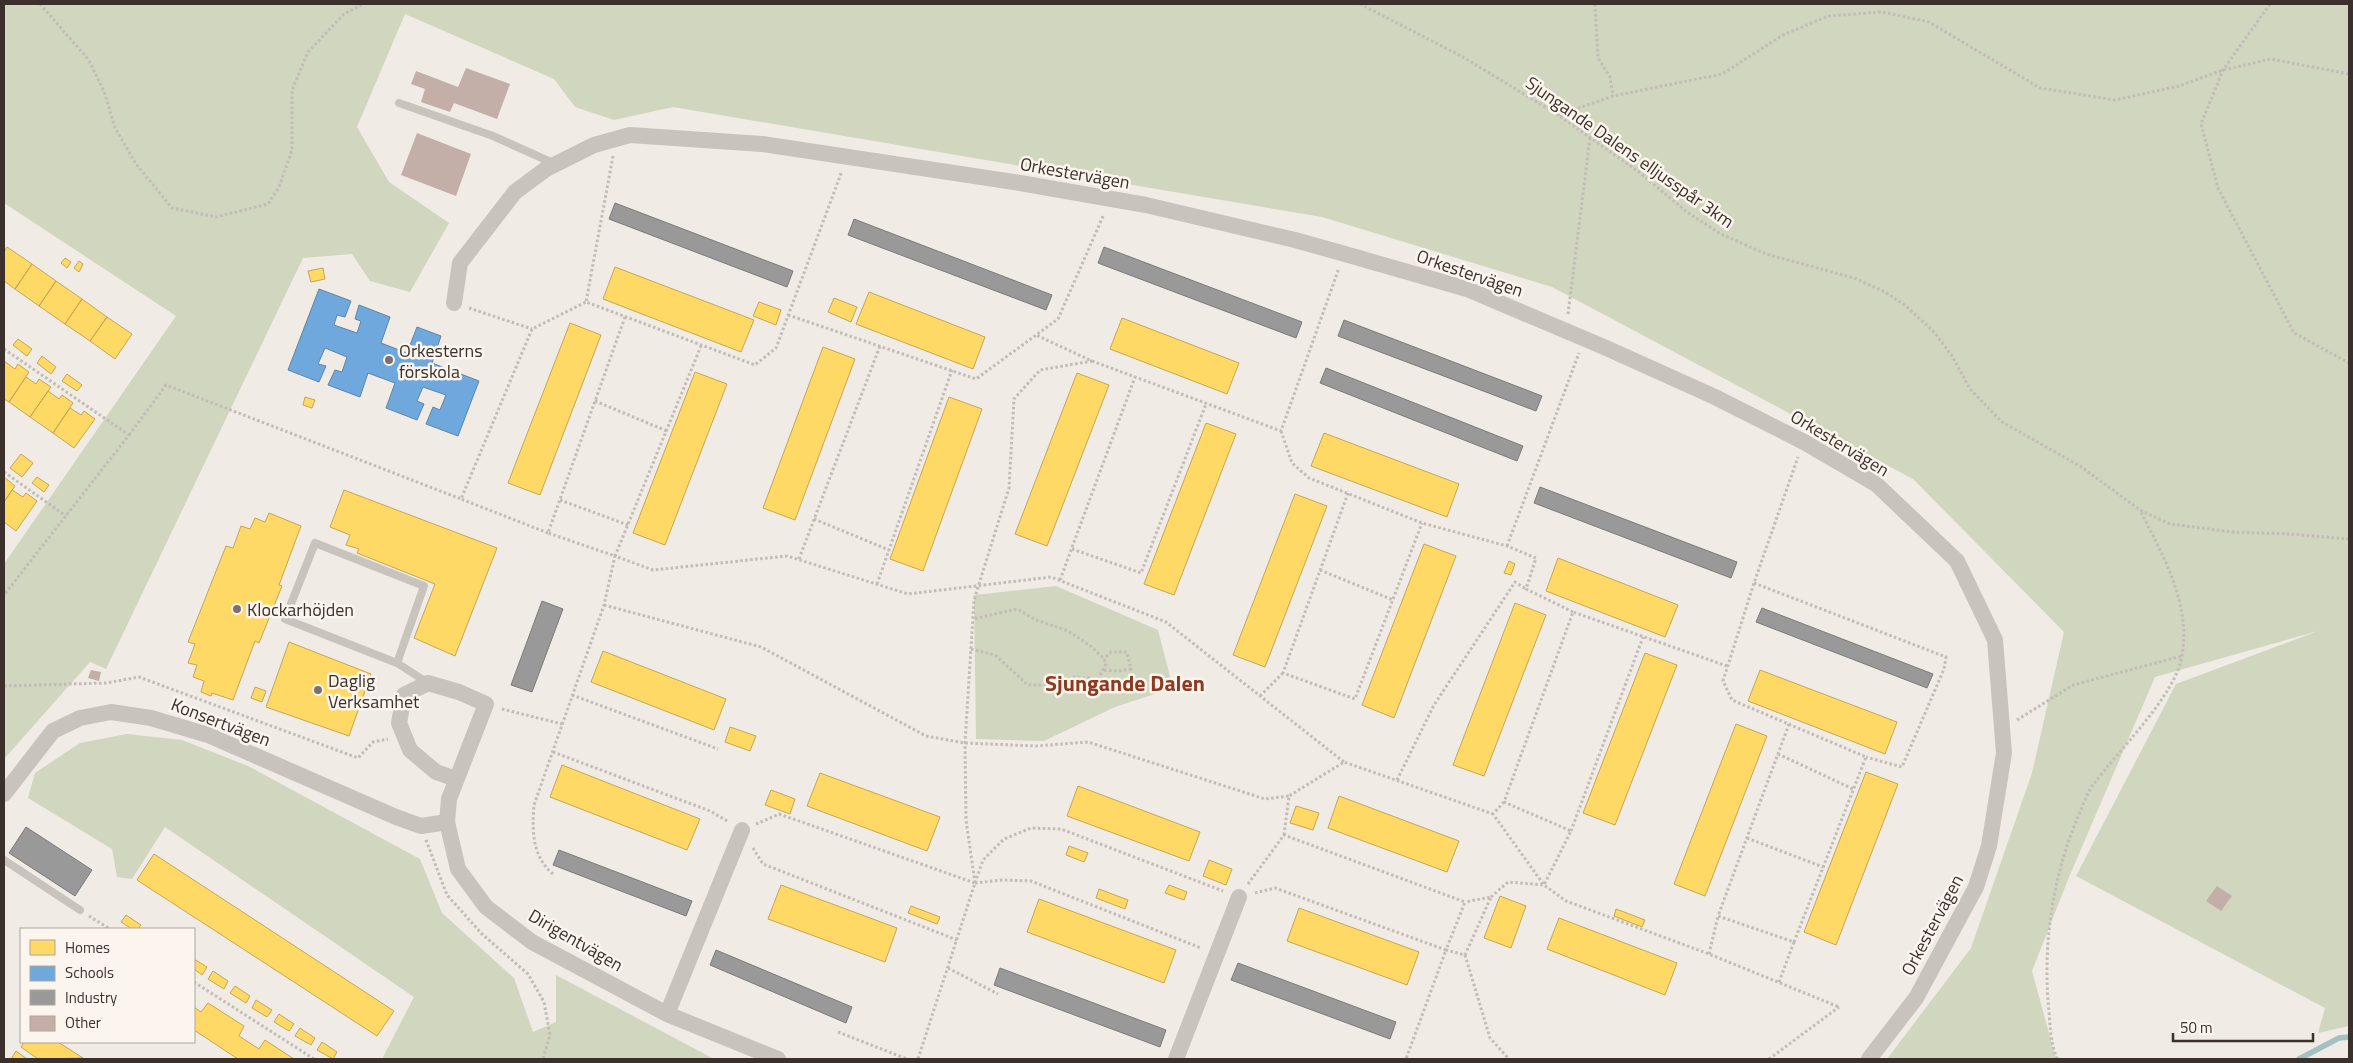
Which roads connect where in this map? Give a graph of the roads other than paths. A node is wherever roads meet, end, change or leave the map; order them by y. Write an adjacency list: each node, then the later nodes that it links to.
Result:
1 (399, 103): 2 (lane)
2 (555, 164): 3 (street, Orkestervägen); 16 (street, Orkestervägen)
3 (454, 302)
4 (397, 663): 4 (lane); 5 (lane)
5 (428, 683): 6 (street); 6 (street, Dirigentvägen)
6 (456, 778): 8 (street, Dirigentvägen)
7 (4, 794): 8 (street, Konsertvägen)
8 (447, 822): 13 (street, Dirigentvägen)
9 (742, 830): 13 (street)
10 (4, 860): 12 (lane)
11 (1239, 897): 15 (street)
12 (80, 910)
13 (667, 1014): 14 (street, Dirigentvägen)
14 (778, 1059)
15 (1176, 1059)
16 (1869, 1059)

